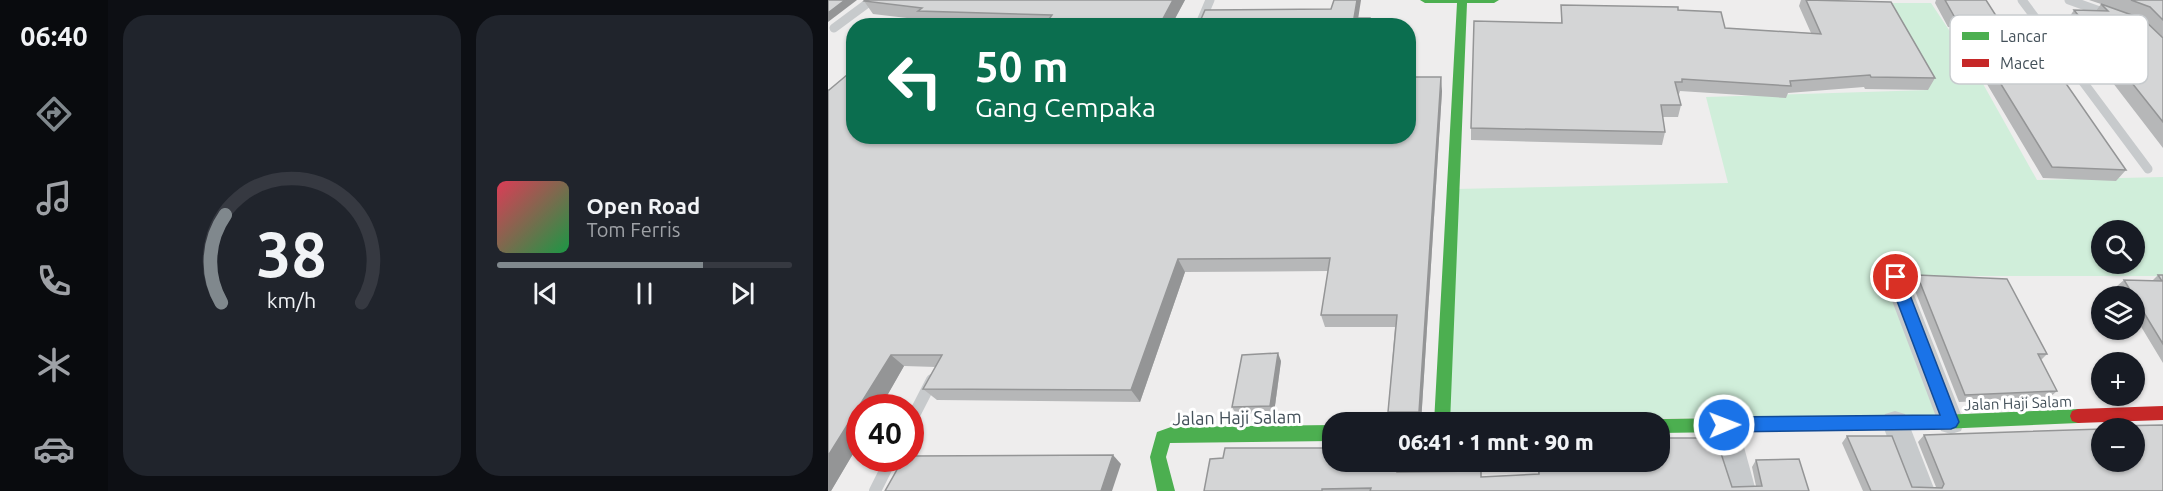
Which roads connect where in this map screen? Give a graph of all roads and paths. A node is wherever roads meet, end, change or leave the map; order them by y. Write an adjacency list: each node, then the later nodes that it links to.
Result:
1 (872, 0): 10 (lane)
2 (1210, 0): 11 (lane)
3 (1425, 0): 4 (street)
4 (1462, 0): 5 (street); 19 (street)
5 (1494, 0)
6 (2022, 0): 8 (lane)
7 (2069, 0): 9 (lane)
8 (2033, 15)
9 (2114, 15)
10 (848, 18)
11 (1202, 18)
12 (846, 19): 13 (lane)
13 (834, 28)
14 (2084, 84): 15 (lane)
15 (2148, 170)
16 (1896, 277): 21 (street)
17 (935, 374): 18 (lane)
18 (924, 396)
19 (1443, 412)
20 (2163, 413): 21 (street, Jalan Haji Salam)
21 (1951, 422): 22 (street, Jalan Haji Salam)
22 (1895, 423): 23 (street, Jalan Haji Salam); 30 (street)
23 (1724, 425): 24 (street, Jalan Haji Salam); 29 (street)
24 (1670, 426)
25 (1322, 434): 28 (street, Jalan Haji Salam)
26 (884, 472): 27 (lane)
27 (874, 491)
28 (1166, 491)
29 (1742, 491)
30 (1922, 491)

